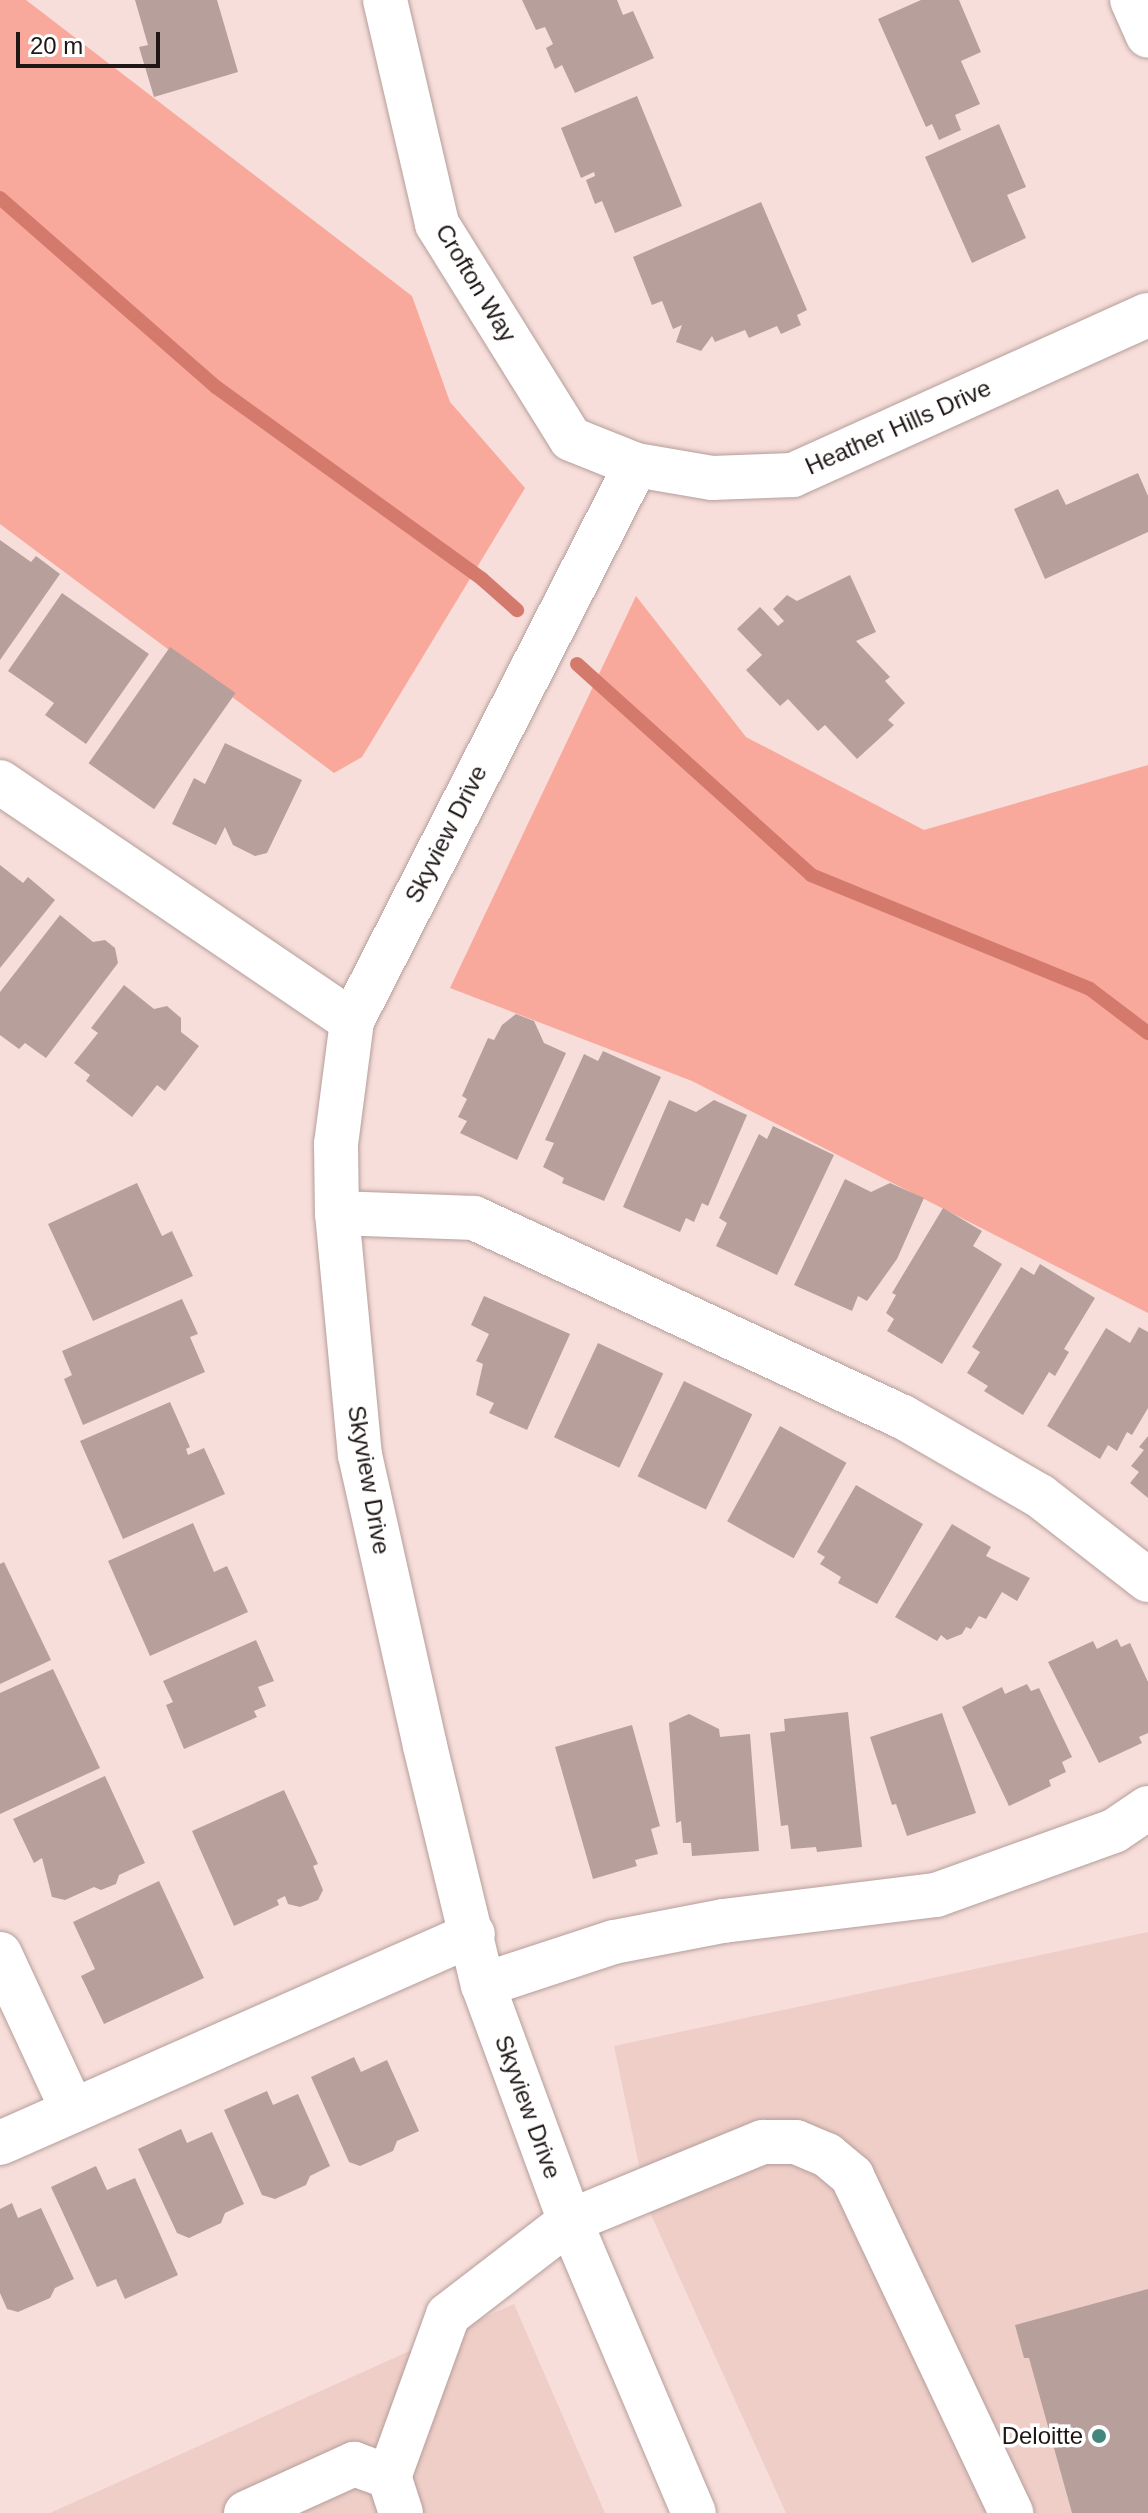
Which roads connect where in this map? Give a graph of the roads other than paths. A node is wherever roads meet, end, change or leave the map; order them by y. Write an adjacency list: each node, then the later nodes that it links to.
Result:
1 (385, 0): 5 (street, Crofton Way)
2 (1132, 0): 3 (street)
3 (1148, 36)
4 (1148, 315): 5 (street, Heather Hills Drive)
5 (636, 465): 7 (street, Skyview Drive)
6 (0, 782): 7 (street)
7 (352, 1021): 8 (street, Skyview Drive)
8 (337, 1213): 9 (street); 11 (street, Skyview Drive)
9 (1148, 1580)
10 (1148, 1808): 13 (street)
11 (473, 1934): 13 (street, Skyview Drive); 14 (street)
12 (0, 1954): 14 (street)
13 (483, 1985): 16 (street, Skyview Drive)
14 (72, 2109): 15 (street)
15 (0, 2143)
16 (570, 2221): 17 (street); 19 (street, Skyview Drive); 20 (street)
17 (395, 2495): 18 (street)
18 (246, 2513)
19 (694, 2513)
20 (1011, 2513)

